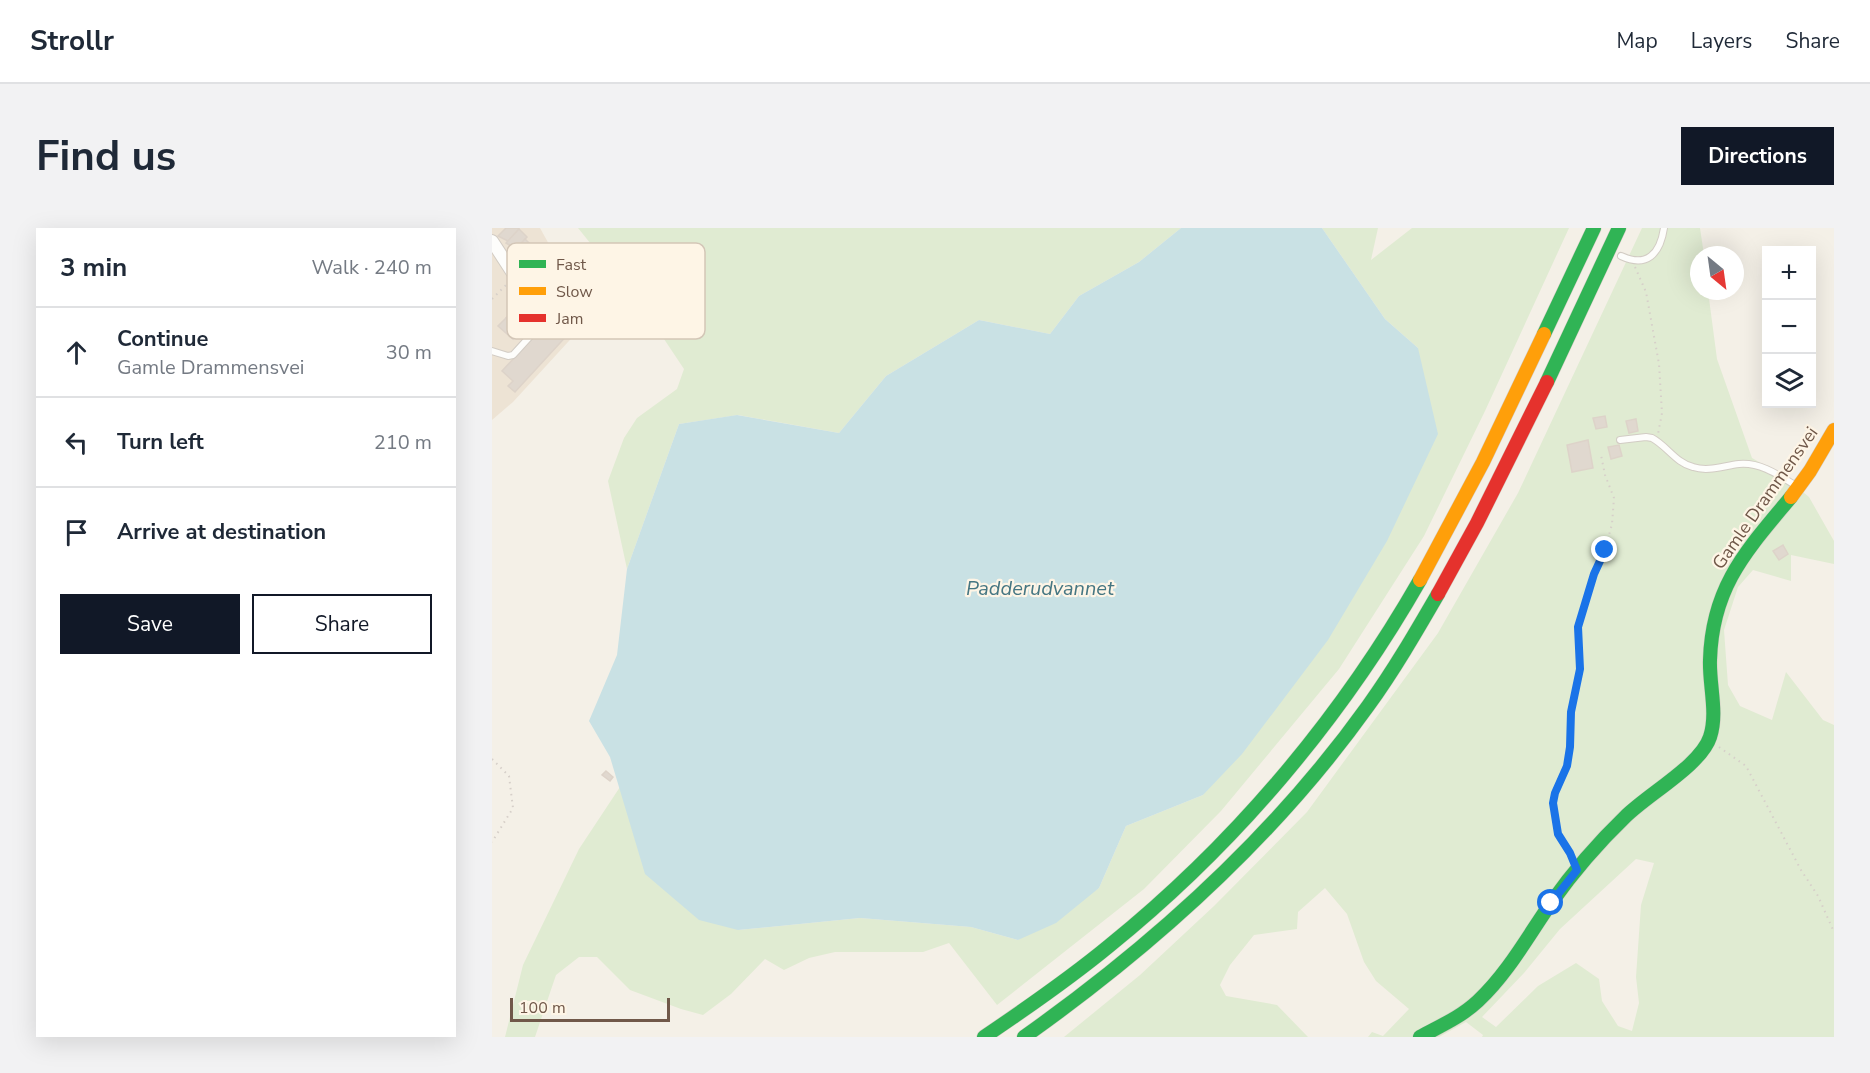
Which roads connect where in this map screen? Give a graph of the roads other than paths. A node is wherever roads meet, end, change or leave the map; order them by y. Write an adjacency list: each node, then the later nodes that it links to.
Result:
1 (1594, 228): 12 (main road)
2 (1619, 228): 13 (main road)
3 (1664, 228): 5 (lane)
4 (492, 241): 6 (street)
5 (1621, 256)
6 (507, 264)
7 (528, 339): 8 (lane)
8 (492, 351)
9 (1834, 430): 11 (main road, Gamle Drammensvei)
10 (1620, 440): 11 (lane)
11 (1798, 488): 14 (main road, Gamle Drammensvei)
12 (984, 1037)
13 (1024, 1037)
14 (1420, 1037)

